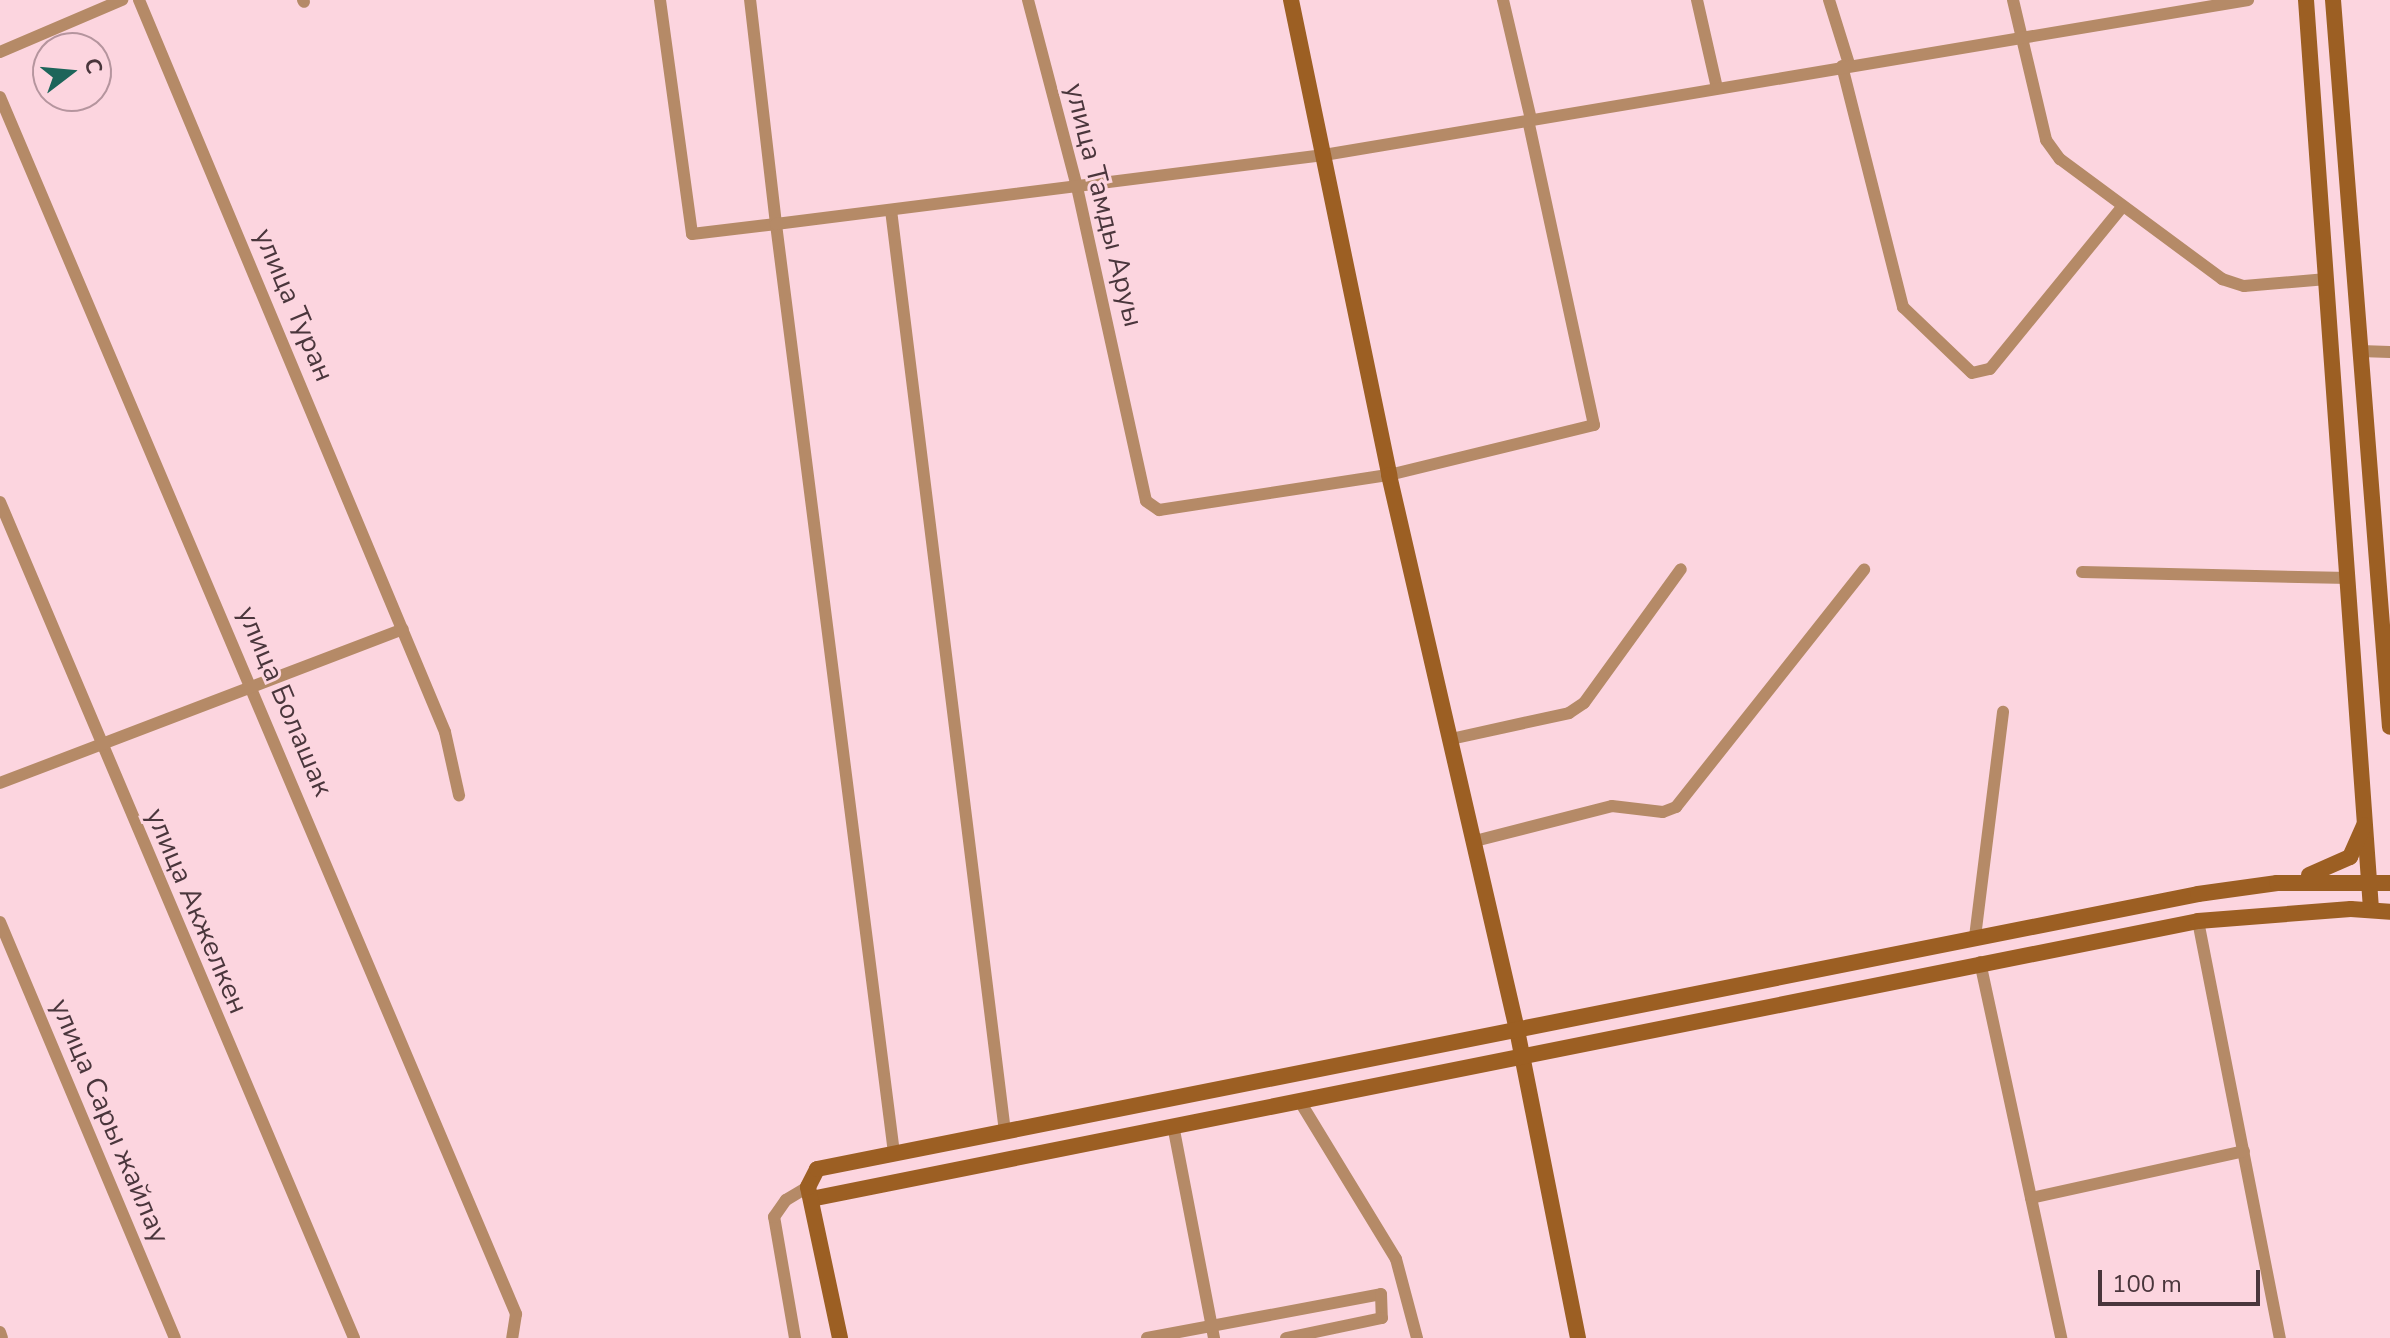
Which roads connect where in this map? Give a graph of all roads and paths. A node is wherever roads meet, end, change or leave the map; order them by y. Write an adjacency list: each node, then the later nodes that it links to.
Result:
1 (122, 0): 15 (street)
2 (139, 0): 35 (street, улица Туран)
3 (660, 0): 24 (street)
4 (750, 0): 24 (street)
5 (1028, 0): 21 (street, улица Тамды Аруы)
6 (1291, 0): 20 (street)
7 (1503, 0): 19 (street)
8 (1697, 0): 17 (street)
9 (1829, 0): 16 (street)
10 (2013, 0): 14 (street)
11 (2248, 0): 14 (street)
12 (2306, 0): 25 (street)
13 (2333, 0): 26 (street)
14 (2018, 37): 16 (street); 22 (street)
15 (0, 52)
16 (1846, 65): 17 (street); 22 (street)
17 (1717, 88): 19 (street)
18 (0, 97): 36 (street, улица Болашак)
19 (1530, 120): 20 (street); 28 (street, улица Тамды Аруы)
20 (1324, 155): 21 (street); 28 (street)
21 (1077, 187): 23 (street); 28 (street, улица Тамды Аруы)
22 (2123, 206): 25 (street)
23 (891, 210): 24 (street); 61 (street)
24 (776, 224): 63 (street)
25 (2327, 279): 34 (street)
26 (2360, 351): 27 (street); 30 (street)
27 (2390, 352)
28 (1389, 475): 39 (street)
29 (0, 502): 40 (street, улица Акжелкен)
30 (2383, 551): 38 (street)
31 (1681, 569): 39 (street)
32 (1864, 570): 44 (street)
33 (2082, 572): 34 (street)
34 (2349, 578): 43 (street)
35 (403, 629): 36 (street); 42 (street, улица Туран)
36 (253, 684): 40 (street); 68 (street, улица Болашак)
37 (2003, 712): 52 (street)
38 (2390, 727)
39 (1451, 739): 44 (street)
40 (100, 745): 41 (street); 71 (street, улица Акжелкен)
41 (0, 783)
42 (459, 795)
43 (2367, 815): 45 (street); 46 (street)
44 (1475, 841): 54 (street)
45 (2370, 881): 46 (street); 47 (street); 48 (street)
46 (2277, 883): 52 (street)
47 (2390, 883)
48 (2371, 910): 49 (street); 50 (street)
49 (2390, 912)
50 (2198, 921): 53 (street); 62 (street)
51 (0, 922): 70 (street, улица Сары жайлау)
52 (1975, 937): 55 (street)
53 (1980, 962): 58 (street); 65 (street)
54 (1512, 1004): 55 (street); 56 (street); 57 (street)
55 (1542, 1025): 56 (street)
56 (1517, 1030): 57 (street); 58 (street)
57 (1493, 1035): 61 (street)
58 (1523, 1056): 59 (street); 77 (street)
59 (1299, 1100): 60 (street); 76 (street)
60 (1173, 1125): 64 (street); 67 (street)
61 (1005, 1132): 63 (street)
62 (2244, 1151): 65 (street); 79 (street)
63 (894, 1153): 64 (street)
64 (810, 1193): 72 (street); 73 (street)
65 (2031, 1198): 78 (street)
66 (0, 1332): 69 (street)
67 (1212, 1332): 74 (street); 75 (street)
68 (514, 1333)
69 (2, 1338)
70 (175, 1338)
71 (354, 1338)
72 (795, 1338)
73 (840, 1338)
74 (1147, 1338)
75 (1286, 1338)
76 (1417, 1338)
77 (1578, 1338)
78 (2061, 1338)
79 (2280, 1338)

